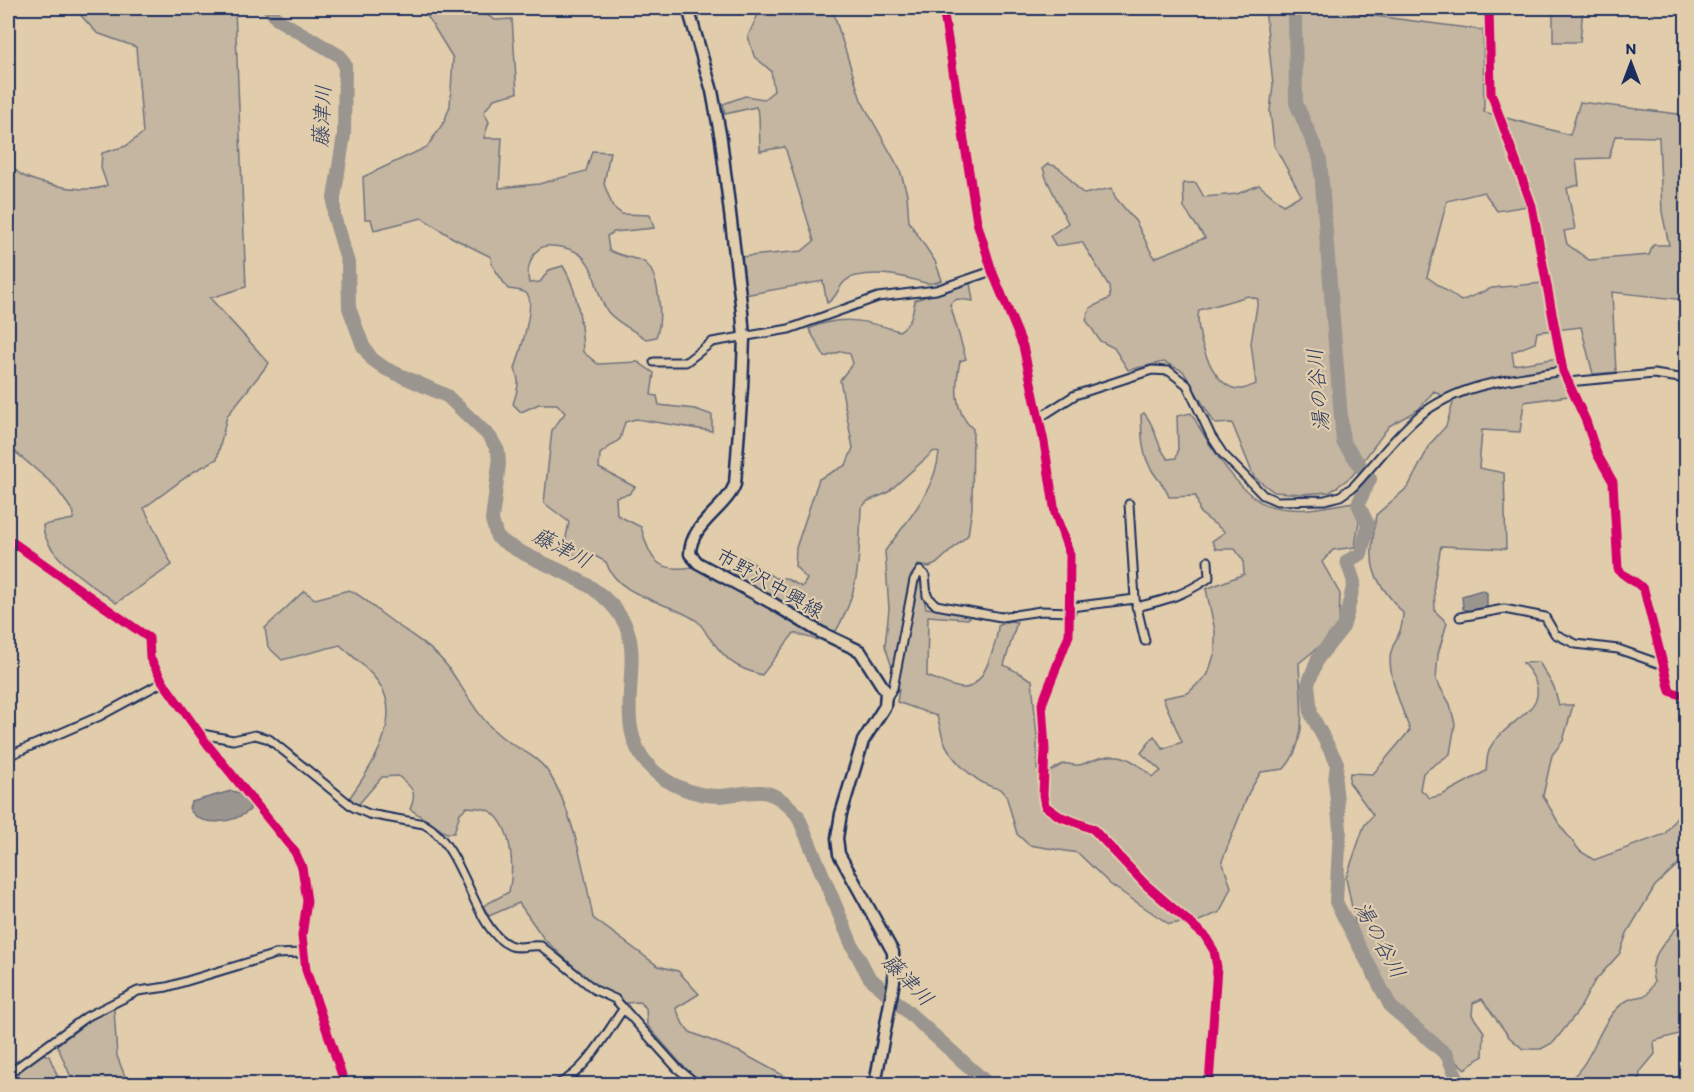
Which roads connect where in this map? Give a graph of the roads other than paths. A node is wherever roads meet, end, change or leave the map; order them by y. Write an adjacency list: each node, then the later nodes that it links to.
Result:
1 (688, 8): 5 (main road, 市野沢中興線)
2 (943, 8): 4 (street)
3 (1489, 8): 7 (street)
4 (992, 271): 5 (street); 10 (street)
5 (744, 338): 6 (street); 21 (main road, 市野沢中興線)
6 (654, 362)
7 (1563, 371): 9 (street); 10 (street)
8 (1686, 379): 9 (street)
9 (1568, 382): 18 (street)
10 (1039, 418): 15 (street)
11 (1129, 504): 14 (street)
12 (8, 539): 19 (street)
13 (1208, 561): 14 (street)
14 (1136, 603): 15 (street); 17 (street)
15 (1071, 610): 21 (street); 31 (street)
16 (1460, 617): 18 (street)
17 (1145, 641)
18 (1663, 665): 20 (street)
19 (163, 682): 22 (street); 23 (street)
20 (1686, 697)
21 (887, 698): 30 (main road)
22 (202, 734): 24 (street); 25 (street)
23 (8, 756)
24 (302, 952): 26 (street); 27 (street)
25 (624, 1008): 28 (street); 29 (street)
26 (8, 1074)
27 (345, 1084)
28 (558, 1084)
29 (697, 1084)
30 (875, 1084)
31 (1209, 1084)

